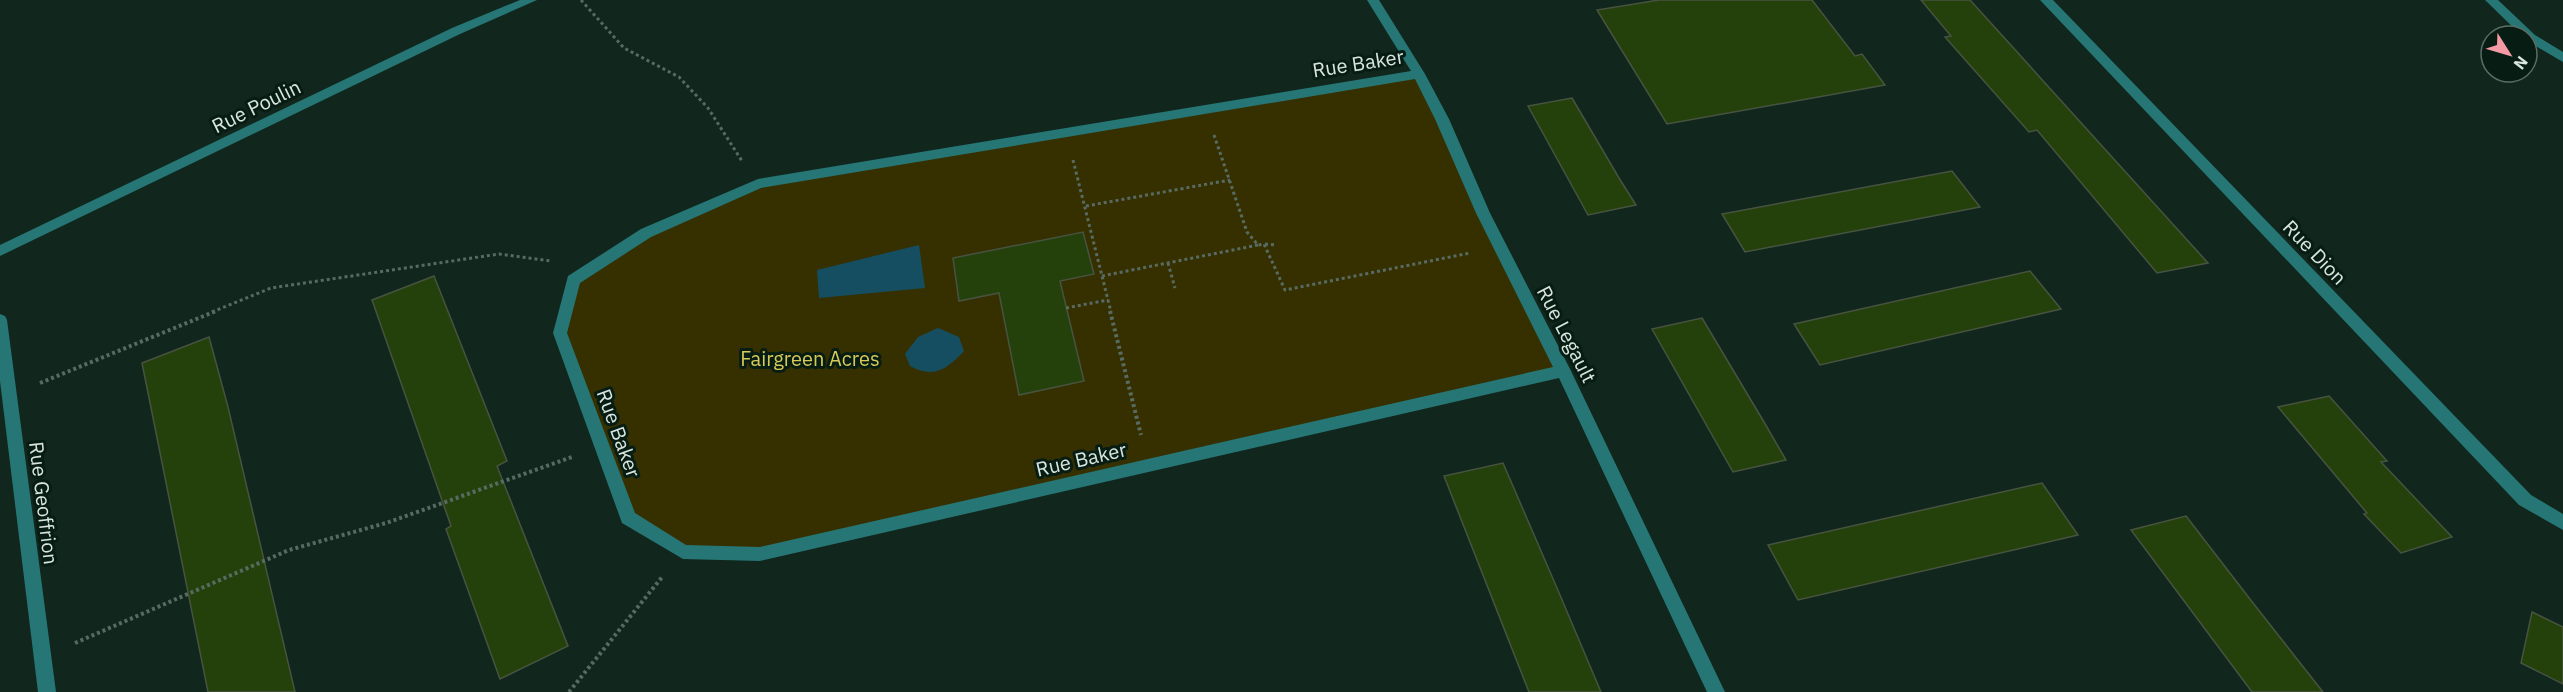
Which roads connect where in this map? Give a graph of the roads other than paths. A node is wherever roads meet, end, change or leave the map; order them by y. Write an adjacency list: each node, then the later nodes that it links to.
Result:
1 (531, 0): 7 (street, Rue Poulin)
2 (1372, 0): 6 (street, Rue Legault)
3 (2046, 0): 10 (street, Rue Dion)
4 (2492, 0): 5 (street)
5 (2563, 58)
6 (1419, 74): 9 (street, Rue Legault); 9 (street, Rue Baker)
7 (0, 251)
8 (0, 320): 11 (street, Rue Geoffrion)
9 (1563, 371): 12 (street, Rue Legault)
10 (2563, 523)
11 (48, 692)
12 (1716, 692)

